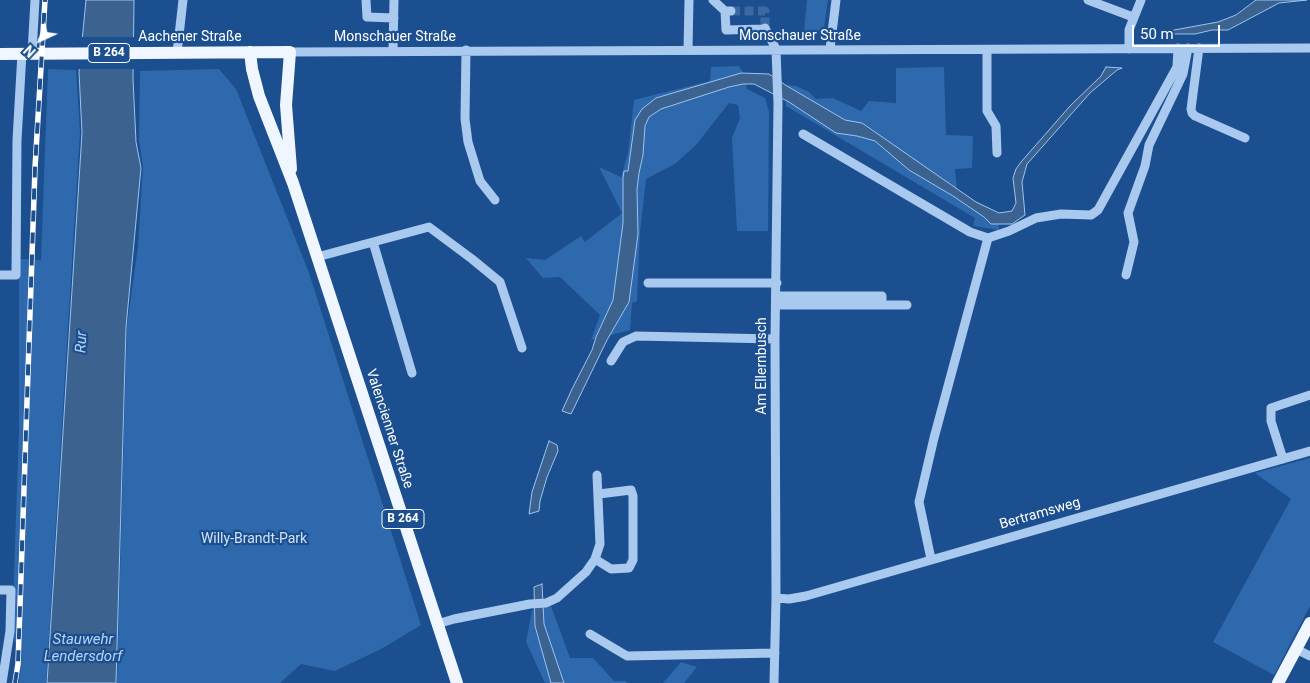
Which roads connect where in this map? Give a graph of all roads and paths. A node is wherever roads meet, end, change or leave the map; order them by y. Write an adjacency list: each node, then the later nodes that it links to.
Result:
1 (34, 0): 25 (street)
2 (184, 0): 22 (street)
3 (366, 0): 11 (street)
4 (394, 0): 11 (street)
5 (689, 0): 19 (street)
6 (712, 0): 15 (street)
7 (836, 0): 16 (street)
8 (1088, 0): 10 (street)
9 (1141, 0): 10 (street)
10 (1134, 17): 17 (street)
11 (394, 18): 21 (street)
12 (1183, 48): 13 (street, Monschauer Straße); 17 (street, Monschauer Straße); 34 (street); 38 (street)
13 (1199, 48): 14 (street, Monschauer Straße); 30 (street)
14 (1310, 48)
15 (776, 49): 16 (street, Monschauer Straße); 19 (street, Monschauer Straße); 40 (street, Am Ellernbusch)
16 (830, 49): 20 (street, Monschauer Straße)
17 (1129, 49): 20 (street, Monschauer Straße)
18 (466, 50): 19 (street, Monschauer Straße); 21 (street, Monschauer Straße); 33 (street)
19 (688, 50)
20 (988, 50): 31 (street)
21 (393, 51): 24 (street, Monschauer Straße)
22 (172, 52): 23 (main road, Aachener Straße / B 264); 25 (main road, Aachener Straße / B 264)
23 (250, 52): 24 (main road, Aachener Straße / B 264); 27 (main road, Valencienner Straße / B 264)
24 (290, 52): 28 (main road, Valencienner Straße / B 264)
25 (27, 53): 26 (main road, Aachener Straße / B 264); 37 (street)
26 (0, 54)
27 (259, 96): 28 (main road); 32 (main road, Valencienner Straße / B 264)
28 (286, 105): 32 (main road, Valencienner Straße / B 264)
29 (803, 134): 34 (street)
30 (1245, 138)
31 (996, 153)
32 (293, 184): 36 (main road, Valencienner Straße / B 264)
33 (495, 200)
34 (988, 238): 52 (street)
35 (373, 242): 36 (street); 44 (street); 46 (street)
36 (317, 257): 57 (main road, Valencienner Straße / B 264)
37 (0, 275)
38 (1126, 275)
39 (648, 283): 40 (street)
40 (777, 283): 41 (street, Am Ellernbusch)
41 (776, 301): 42 (street); 43 (street, Am Ellernbusch)
42 (907, 305)
43 (775, 339): 45 (street); 55 (street, Am Ellernbusch)
44 (522, 348)
45 (611, 361)
46 (412, 374)
47 (1310, 395): 49 (street)
48 (1310, 451): 49 (street, Bertramsweg)
49 (1283, 459): 52 (street, Bertramsweg)
50 (597, 475): 51 (street)
51 (599, 494): 53 (street); 53 (street)
52 (931, 559): 55 (street, Bertramsweg)
53 (595, 560): 57 (street)
54 (0, 590): 62 (street)
55 (776, 598): 60 (street, Am Ellernbusch)
56 (1310, 623): 59 (main road)
57 (436, 624): 63 (main road, Valencienner Straße / B 264)
58 (590, 634): 60 (street)
59 (1296, 649): 61 (street); 65 (main road)
60 (775, 653): 64 (street, Am Ellernbusch)
61 (1310, 656)
62 (2, 683)
63 (457, 683)
64 (774, 683)
65 (1278, 683)

